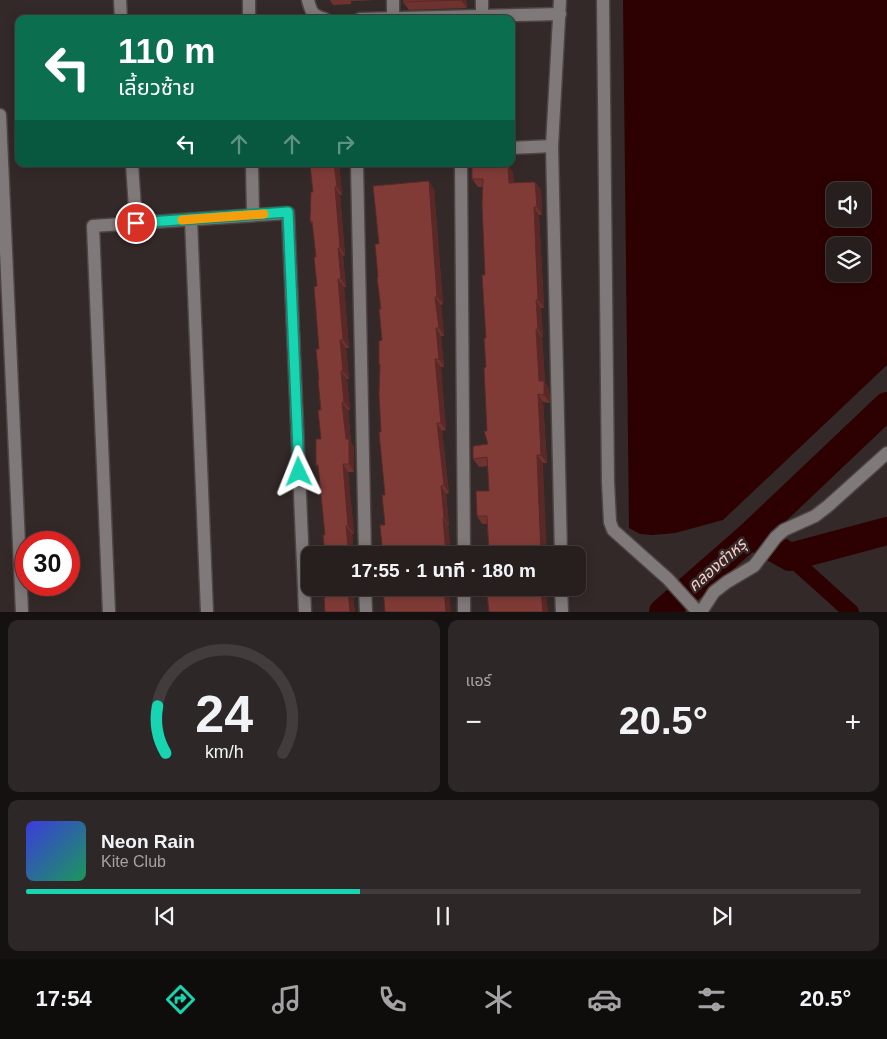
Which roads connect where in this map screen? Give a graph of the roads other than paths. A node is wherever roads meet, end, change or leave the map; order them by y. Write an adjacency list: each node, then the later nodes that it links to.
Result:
1 (120, 0): 9 (street)
2 (249, 0): 10 (street)
3 (308, 0): 11 (street)
4 (392, 0): 12 (street)
5 (482, 0): 13 (street)
6 (560, 0): 8 (street)
7 (603, 0): 39 (street)
8 (560, 14): 14 (street); 16 (street)
9 (121, 15)
10 (249, 15)
11 (316, 15)
12 (393, 15)
13 (482, 15)
14 (515, 15)
15 (0, 115): 32 (street)
16 (552, 146): 17 (street); 28 (street)
17 (515, 148)
18 (132, 167): 24 (street)
19 (252, 167): 22 (street)
20 (357, 167): 26 (street)
21 (461, 167): 27 (street)
22 (253, 215): 23 (street); 35 (street)
23 (191, 219): 24 (street); 34 (street)
24 (136, 223): 33 (street)
25 (887, 453): 39 (street)
26 (365, 546)
27 (464, 546)
28 (561, 546)
29 (365, 596): 36 (street)
30 (464, 596): 37 (street)
31 (561, 596): 38 (street)
32 (22, 612)
33 (109, 612)
34 (207, 612)
35 (305, 612)
36 (366, 612)
37 (464, 612)
38 (562, 612)
39 (699, 612)

